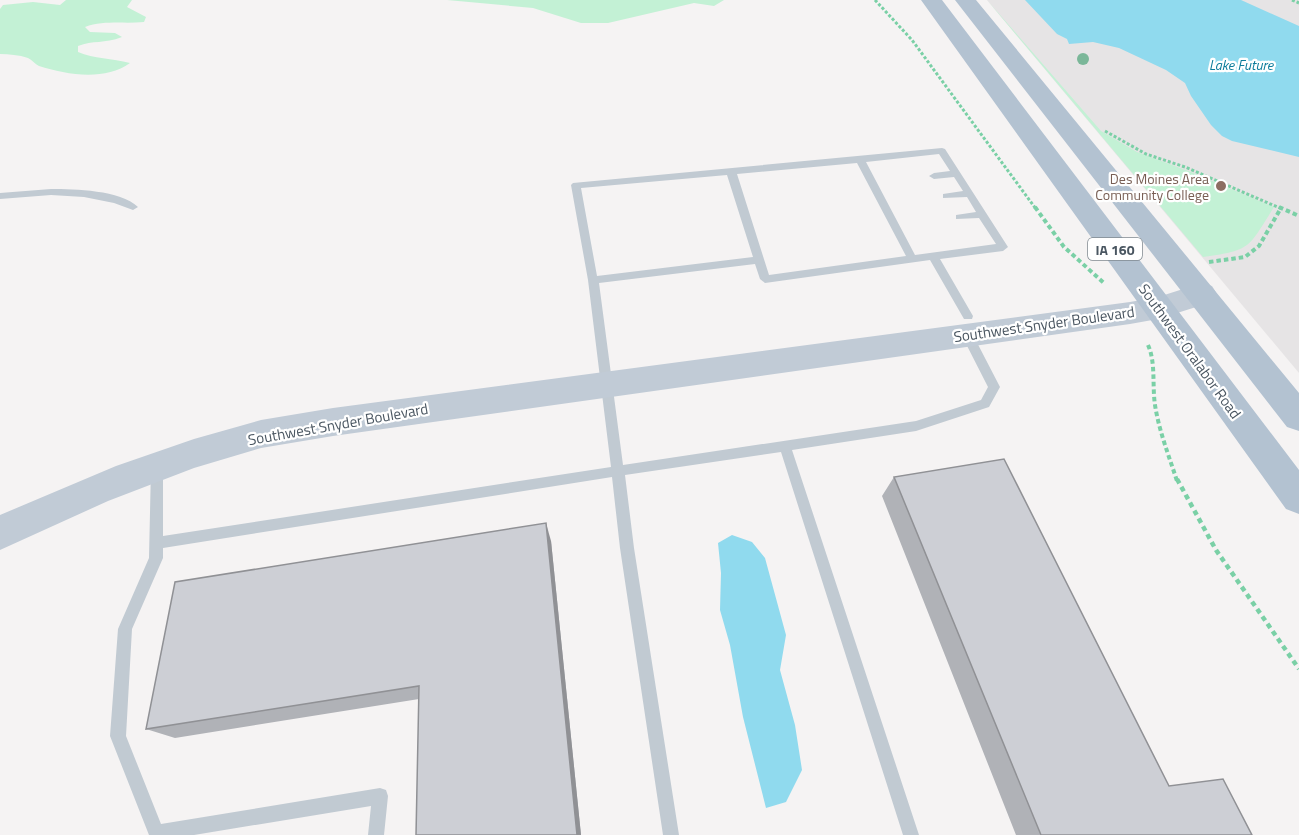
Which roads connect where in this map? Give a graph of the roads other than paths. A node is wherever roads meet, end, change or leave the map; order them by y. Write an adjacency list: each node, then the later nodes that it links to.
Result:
1 (931, 0): 24 (main road, Southwest Oralabor Road / IA 160)
2 (965, 0): 23 (main road, IA 160)
3 (860, 160): 4 (lane); 5 (lane); 8 (lane)
4 (730, 171): 21 (lane); 22 (lane)
5 (956, 174): 6 (lane); 9 (lane)
6 (934, 176)
7 (885, 181): 8 (lane)
8 (872, 183): 13 (lane)
9 (969, 194): 11 (lane); 15 (lane)
10 (0, 196): 14 (lane)
11 (946, 196)
12 (896, 202): 13 (lane)
13 (882, 203): 18 (lane)
14 (133, 207)
15 (982, 214): 16 (lane); 19 (lane)
16 (959, 218)
17 (907, 224): 18 (lane)
18 (894, 226): 20 (lane)
19 (933, 256): 20 (lane); 25 (lane)
20 (912, 259): 21 (lane)
21 (759, 260): 22 (lane)
22 (593, 280): 26 (lane)
23 (1202, 294): 24 (street, Southwest Snyder Boulevard); 27 (main road, IA 160)
24 (1152, 300): 25 (street, Southwest Snyder Boulevard); 31 (main road, Southwest Oralabor Road / IA 160)
25 (968, 325): 26 (street, Southwest Snyder Boulevard); 28 (lane)
26 (606, 384): 29 (street, Southwest Snyder Boulevard); 30 (lane)
27 (1299, 417)
28 (785, 446): 30 (lane); 37 (lane)
29 (157, 467): 32 (street, Southwest Snyder Boulevard); 33 (lane)
30 (618, 471): 33 (lane); 36 (lane)
31 (1299, 498)
32 (0, 532)
33 (156, 543): 34 (lane)
34 (157, 834): 35 (lane)
35 (376, 835)
36 (671, 835)
37 (911, 835)

